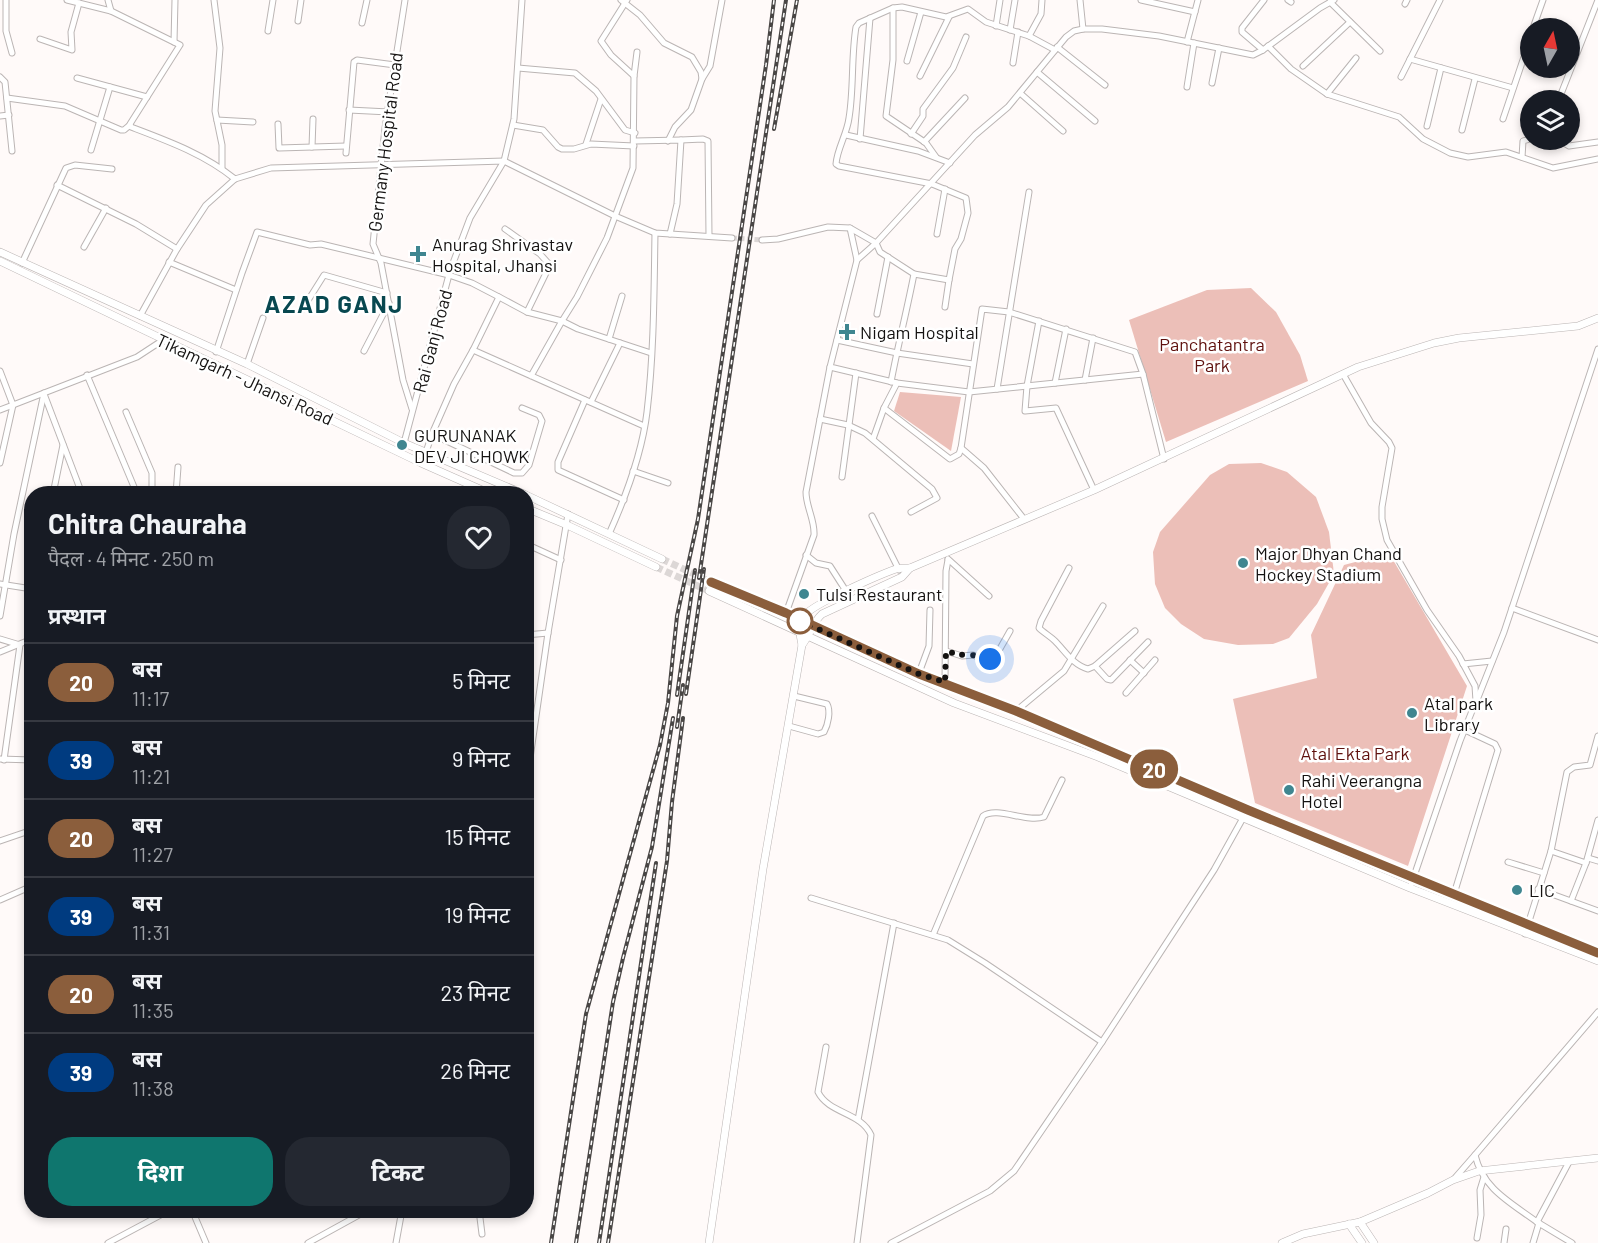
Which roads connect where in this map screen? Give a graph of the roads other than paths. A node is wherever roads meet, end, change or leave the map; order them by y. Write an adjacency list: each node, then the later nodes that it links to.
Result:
1 (6, 0): 53 (street)
2 (67, 0): 25 (street)
3 (108, 0): 28 (street)
4 (175, 0): 45 (street)
5 (214, 0): 89 (street)
6 (273, 0): 40 (street)
7 (301, 0): 34 (street)
8 (367, 0): 36 (street)
9 (405, 0): 58 (street, Germany Hospital Road)
10 (522, 0): 60 (street, Rai Ganj Road)
11 (722, 0): 69 (street)
12 (964, 0): 27 (street)
13 (1000, 0): 37 (street)
14 (1015, 0): 39 (street)
15 (1042, 0): 42 (street)
16 (1080, 0): 38 (street)
17 (1141, 0): 30 (street)
18 (1198, 0): 30 (street)
19 (1264, 0): 49 (street)
20 (1440, 0): 55 (street)
21 (1543, 0): 33 (street)
22 (1598, 0): 76 (street)
23 (625, 1): 64 (street); 69 (street)
24 (1332, 1): 35 (street); 49 (street)
25 (79, 3): 28 (street); 44 (street)
26 (892, 8): 29 (street); 32 (street); 100 (street)
27 (968, 9): 31 (street); 37 (street)
28 (111, 11): 45 (street)
29 (921, 12): 31 (street); 56 (street)
30 (1195, 12): 46 (street)
31 (949, 17): 65 (street)
32 (870, 18): 101 (street); 102 (street)
33 (1537, 18)
34 (298, 21)
35 (1350, 22): 51 (street); 59 (street)
36 (362, 23)
37 (996, 26): 39 (street)
38 (1083, 28): 46 (street); 50 (street)
39 (1010, 30): 41 (street)
40 (268, 31)
41 (1018, 32): 42 (street); 57 (street)
42 (1029, 36): 50 (street)
43 (966, 37): 100 (street)
44 (40, 39)
45 (174, 42): 79 (street)
46 (1187, 42): 47 (street)
47 (1194, 43): 48 (street); 74 (street)
48 (1219, 48): 49 (street); 71 (street)
49 (1266, 48): 78 (street)
50 (1056, 49): 63 (street); 72 (street)
51 (1380, 51)
52 (637, 52): 64 (street)
53 (12, 53)
54 (1356, 58): 78 (street)
55 (1410, 59): 61 (street); 67 (street)
56 (907, 61)
57 (1013, 63)
58 (395, 65): 83 (street); 84 (street, Germany Hospital Road)
59 (1303, 66)
60 (518, 68): 82 (street); 95 (street, Rai Ganj Road)
61 (1441, 68): 70 (street); 96 (street)
62 (1520, 68): 75 (street)
63 (1037, 72): 77 (street); 90 (street)
64 (634, 76): 99 (street)
65 (920, 76)
66 (0, 77): 80 (street)
67 (1401, 77)
68 (77, 78): 73 (street)
69 (702, 79): 104 (street)
70 (1476, 79): 75 (street); 97 (street)
71 (1212, 83)
72 (1105, 85)
73 (110, 87): 79 (street); 91 (street)
74 (1187, 87)
75 (1513, 88): 88 (street)
76 (1563, 90)
77 (1020, 93): 98 (street); 120 (street)
78 (1327, 94): 116 (street)
79 (147, 97): 94 (street)
80 (7, 98): 85 (street); 91 (street)
81 (965, 98): 105 (street)
82 (601, 99): 99 (street); 107 (street)
83 (349, 110): 84 (street); 110 (street)
84 (388, 112): 121 (street, Germany Hospital Road)
85 (9, 115): 86 (street); 114 (street)
86 (0, 116)
87 (313, 119): 111 (street)
88 (1503, 119)
89 (217, 120): 92 (street); 122 (street)
90 (1095, 121)
91 (99, 122): 94 (street); 112 (street)
92 (254, 122)
93 (278, 124): 111 (street)
94 (130, 125): 122 (street)
95 (513, 125): 107 (street); 119 (street, Rai Ganj Road)
96 (1426, 126)
97 (1462, 130)
98 (1063, 131)
99 (635, 133): 108 (street)
100 (911, 134): 105 (street)
101 (846, 135): 102 (street); 125 (street)
102 (860, 139): 117 (street)
103 (681, 140): 104 (street); 134 (street); 136 (street)
104 (668, 141): 108 (street)
105 (924, 142): 117 (street)
106 (1598, 142): 109 (street)
107 (586, 144): 108 (street)
108 (635, 144): 130 (street)
109 (1580, 144)
110 (346, 146): 111 (street); 115 (street)
111 (312, 147)
112 (91, 150)
113 (1522, 150): 116 (street)
114 (12, 151)
115 (346, 153)
116 (1522, 157): 118 (street)
117 (936, 158): 120 (street)
118 (1598, 159)
119 (504, 161): 121 (street); 130 (street); 150 (street, Rai Ganj Road)
120 (950, 163): 125 (street)
121 (382, 164): 124 (street); 144 (street, Germany Hospital Road)
122 (222, 168): 124 (street)
123 (112, 169): 126 (street)
124 (235, 179): 141 (street)
125 (932, 184): 127 (street); 139 (street)
126 (57, 186): 129 (street); 148 (street)
127 (945, 189): 135 (street); 151 (street)
128 (1029, 192): 162 (street)
129 (106, 208): 140 (street); 141 (street)
130 (615, 216): 133 (street); 167 (street)
131 (850, 228): 138 (street); 139 (street); 145 (street)
132 (505, 229): 161 (street)
133 (655, 233): 134 (street); 179 (street)
134 (669, 234): 136 (street)
135 (937, 234)
136 (709, 236): 137 (street)
137 (732, 238)
138 (762, 240)
139 (876, 243): 143 (street); 145 (street)
140 (84, 247)
141 (177, 249): 147 (street)
142 (0, 252): 148 (street)
143 (888, 257): 149 (street); 163 (street)
144 (378, 258): 150 (street); 152 (street); 153 (street, Germany Hospital Road)
145 (857, 260): 173 (street)
146 (0, 261): 160 (street, Tikamgarh - Jhansi Road)
147 (169, 262): 152 (street); 164 (street)
148 (22, 263): 156 (street)
149 (914, 274): 151 (street); 180 (street)
150 (449, 275): 155 (street); 202 (street, Rai Ganj Road)
151 (949, 280): 158 (street)
152 (236, 291): 178 (street)
153 (387, 293): 157 (street, Germany Hospital Road); 159 (street)
154 (622, 296): 171 (street)
155 (499, 297): 161 (street); 176 (street)
156 (112, 303): 160 (street); 164 (street)
157 (389, 303): 177 (street); 202 (street, Germany Hospital Road)
158 (945, 308)
159 (302, 310)
160 (107, 312): 172 (street, Tikamgarh - Jhansi Road)
161 (527, 312): 167 (street)
162 (1010, 312): 168 (street); 182 (street); 194 (street)
163 (877, 314)
164 (140, 316): 178 (street)
165 (263, 318): 181 (street)
166 (1598, 318): 187 (street)
167 (562, 321): 171 (street); 189 (street)
168 (1039, 321): 169 (street); 193 (street)
169 (1066, 329): 170 (street); 192 (street)
170 (1093, 338): 186 (street); 190 (street)
171 (609, 339): 174 (street)
172 (163, 340): 188 (street); 225 (street, Tikamgarh - Jhansi Road)
173 (837, 340): 180 (street); 183 (street)
174 (620, 343): 179 (street); 197 (street)
175 (1598, 349): 256 (street)
176 (473, 350): 189 (street); 207 (street)
177 (364, 351)
178 (216, 352): 181 (street)
179 (651, 353): 206 (street)
180 (897, 353): 182 (street); 191 (street)
181 (247, 364): 210 (street)
182 (973, 364): 195 (street)
183 (830, 367): 185 (street); 204 (street)
184 (0, 371): 198 (street)
185 (856, 373): 191 (street); 205 (street)
186 (1143, 374): 190 (street); 213 (street)
187 (1343, 374): 213 (street); 280 (street)
188 (87, 375): 196 (street); 222 (street)
189 (531, 376): 197 (street)
190 (1085, 380): 192 (street)
191 (894, 382): 195 (street); 200 (street)
192 (1055, 383): 193 (street)
193 (1027, 386): 194 (street); 228 (street)
194 (997, 389): 195 (street)
195 (969, 392): 211 (street)
196 (44, 393): 198 (street); 209 (street); 250 (street)
197 (588, 401): 206 (street); 230 (street)
198 (12, 405): 201 (street); 214 (street)
199 (522, 408): 207 (street)
200 (884, 408): 208 (street); 211 (street)
201 (0, 410)
202 (412, 411): 210 (street, Rai Ganj Road)
203 (126, 412): 223 (street)
204 (820, 419): 205 (street); 240 (street)
205 (848, 425): 208 (street); 217 (street)
206 (644, 426): 216 (street)
207 (432, 434): 212 (street)
208 (873, 439): 232 (street)
209 (63, 443): 220 (street); 221 (street)
210 (404, 443): 212 (street)
211 (961, 448): 235 (street)
212 (426, 452): 218 (street)
213 (1164, 459): 228 (street)
214 (0, 463)
215 (178, 467): 224 (street)
216 (633, 471): 219 (street); 230 (street)
217 (842, 477)
218 (492, 479): 226 (street); 227 (street)
219 (668, 483)
220 (55, 486)
221 (78, 486)
222 (134, 486)
223 (152, 486)
224 (177, 486)
225 (472, 486)
226 (490, 486)
227 (507, 486)
228 (1094, 490): 235 (street)
229 (534, 498): 233 (street)
230 (624, 500): 237 (street)
231 (534, 511): 236 (street)
232 (911, 512)
233 (568, 514): 236 (street); 237 (street)
234 (872, 516): 245 (street)
235 (1024, 519): 239 (street)
236 (567, 525): 242 (street); 244 (street)
237 (609, 534): 241 (street)
238 (534, 548): 242 (street)
239 (945, 553): 243 (street); 246 (street)
240 (806, 555): 253 (street); 258 (street)
241 (662, 559)
242 (561, 560): 265 (street)
243 (948, 560): 254 (street); 274 (street)
244 (656, 567)
245 (898, 568): 246 (street); 248 (street); 253 (street)
246 (910, 568): 248 (street)
247 (1069, 568): 276 (street)
248 (902, 577): 261 (street)
249 (711, 582): 258 (street)
250 (2, 585): 251 (street); 259 (street)
251 (24, 588)
252 (710, 591): 264 (street)
253 (846, 591): 260 (street)
254 (989, 596)
255 (1103, 606): 276 (street)
256 (1512, 608): 269 (street); 279 (street)
257 (930, 610): 283 (street)
258 (786, 613): 260 (street)
259 (0, 616)
260 (801, 621): 261 (street); 264 (street)
261 (813, 626): 267 (street); 283 (street)
262 (1011, 631): 274 (street)
263 (1135, 631): 281 (street)
264 (799, 632): 267 (street); 273 (street)
265 (548, 633): 266 (street); 290 (street)
266 (534, 634)
267 (809, 637): 273 (street); 297 (street)
268 (0, 639): 272 (street)
269 (1598, 640)
270 (1148, 642): 277 (street)
271 (24, 643): 272 (street)
272 (20, 645): 275 (street); 293 (street)
273 (802, 645): 286 (street)
274 (946, 651): 284 (street)
275 (0, 652)
276 (1071, 660): 281 (street); 288 (street)
277 (1130, 660): 281 (street); 282 (street)
278 (1155, 660): 282 (street)
279 (1492, 661): 280 (street); 287 (street)
280 (1463, 664): 287 (street)
281 (1095, 666)
282 (1144, 672): 285 (street)
283 (919, 674): 284 (street)
284 (945, 682): 288 (street)
285 (1126, 693)
286 (794, 696): 289 (street); 289 (street)
287 (1476, 701): 291 (street)
288 (1016, 711): 296 (street)
289 (789, 726): 346 (street)
290 (534, 730)
291 (1465, 730): 307 (street); 311 (street)
292 (1598, 736): 302 (street)
293 (2, 760): 294 (street)
294 (24, 760)
295 (1062, 780): 319 (street)
296 (1195, 787): 297 (street); 307 (street)
297 (1191, 797): 298 (street)
298 (1243, 818): 308 (street); 323 (street)
299 (1598, 820): 303 (street)
300 (24, 833): 301 (street)
301 (0, 841)
302 (1551, 852): 303 (street); 306 (street)
303 (1587, 861): 304 (street); 314 (street)
304 (1598, 861)
305 (1508, 862): 306 (street)
306 (1544, 873): 309 (street)
307 (1414, 877): 308 (street); 311 (street)
308 (1410, 888): 318 (street)
309 (1538, 889): 314 (street); 317 (street)
310 (24, 890): 313 (street)
311 (1454, 894): 317 (street)
312 (811, 898): 316 (street)
313 (0, 900)
314 (1571, 901): 315 (street)
315 (1598, 912)
316 (894, 923): 319 (street); 325 (street)
317 (1527, 925): 318 (street); 320 (street)
318 (1525, 934): 321 (street)
319 (933, 935): 323 (street)
320 (1598, 953)
321 (1598, 961)
322 (1598, 1012): 326 (street)
323 (1102, 1042): 348 (street)
324 (826, 1047): 325 (street)
325 (858, 1120): 347 (street)
326 (1475, 1155): 329 (street); 330 (street)
327 (1598, 1158): 328 (street)
328 (1569, 1162): 329 (street); 337 (street)
329 (1481, 1174): 330 (street); 337 (street); 341 (street)
330 (1453, 1180): 336 (street)
331 (155, 1218): 342 (street)
332 (195, 1218): 343 (street)
333 (353, 1218): 344 (street)
334 (401, 1218): 345 (street)
335 (481, 1218): 340 (street)
336 (1360, 1222): 338 (street); 351 (street)
337 (1538, 1223): 353 (street); 354 (street)
338 (1349, 1224): 349 (street); 350 (street)
339 (1506, 1229): 352 (street)
340 (482, 1234)
341 (1477, 1238)
342 (108, 1243)
343 (206, 1243)
344 (308, 1243)
345 (396, 1243)
346 (709, 1243)
347 (857, 1243)
348 (891, 1243)
349 (1282, 1243)
350 (1362, 1243)
351 (1374, 1243)
352 (1504, 1243)
353 (1533, 1243)
354 (1572, 1243)

